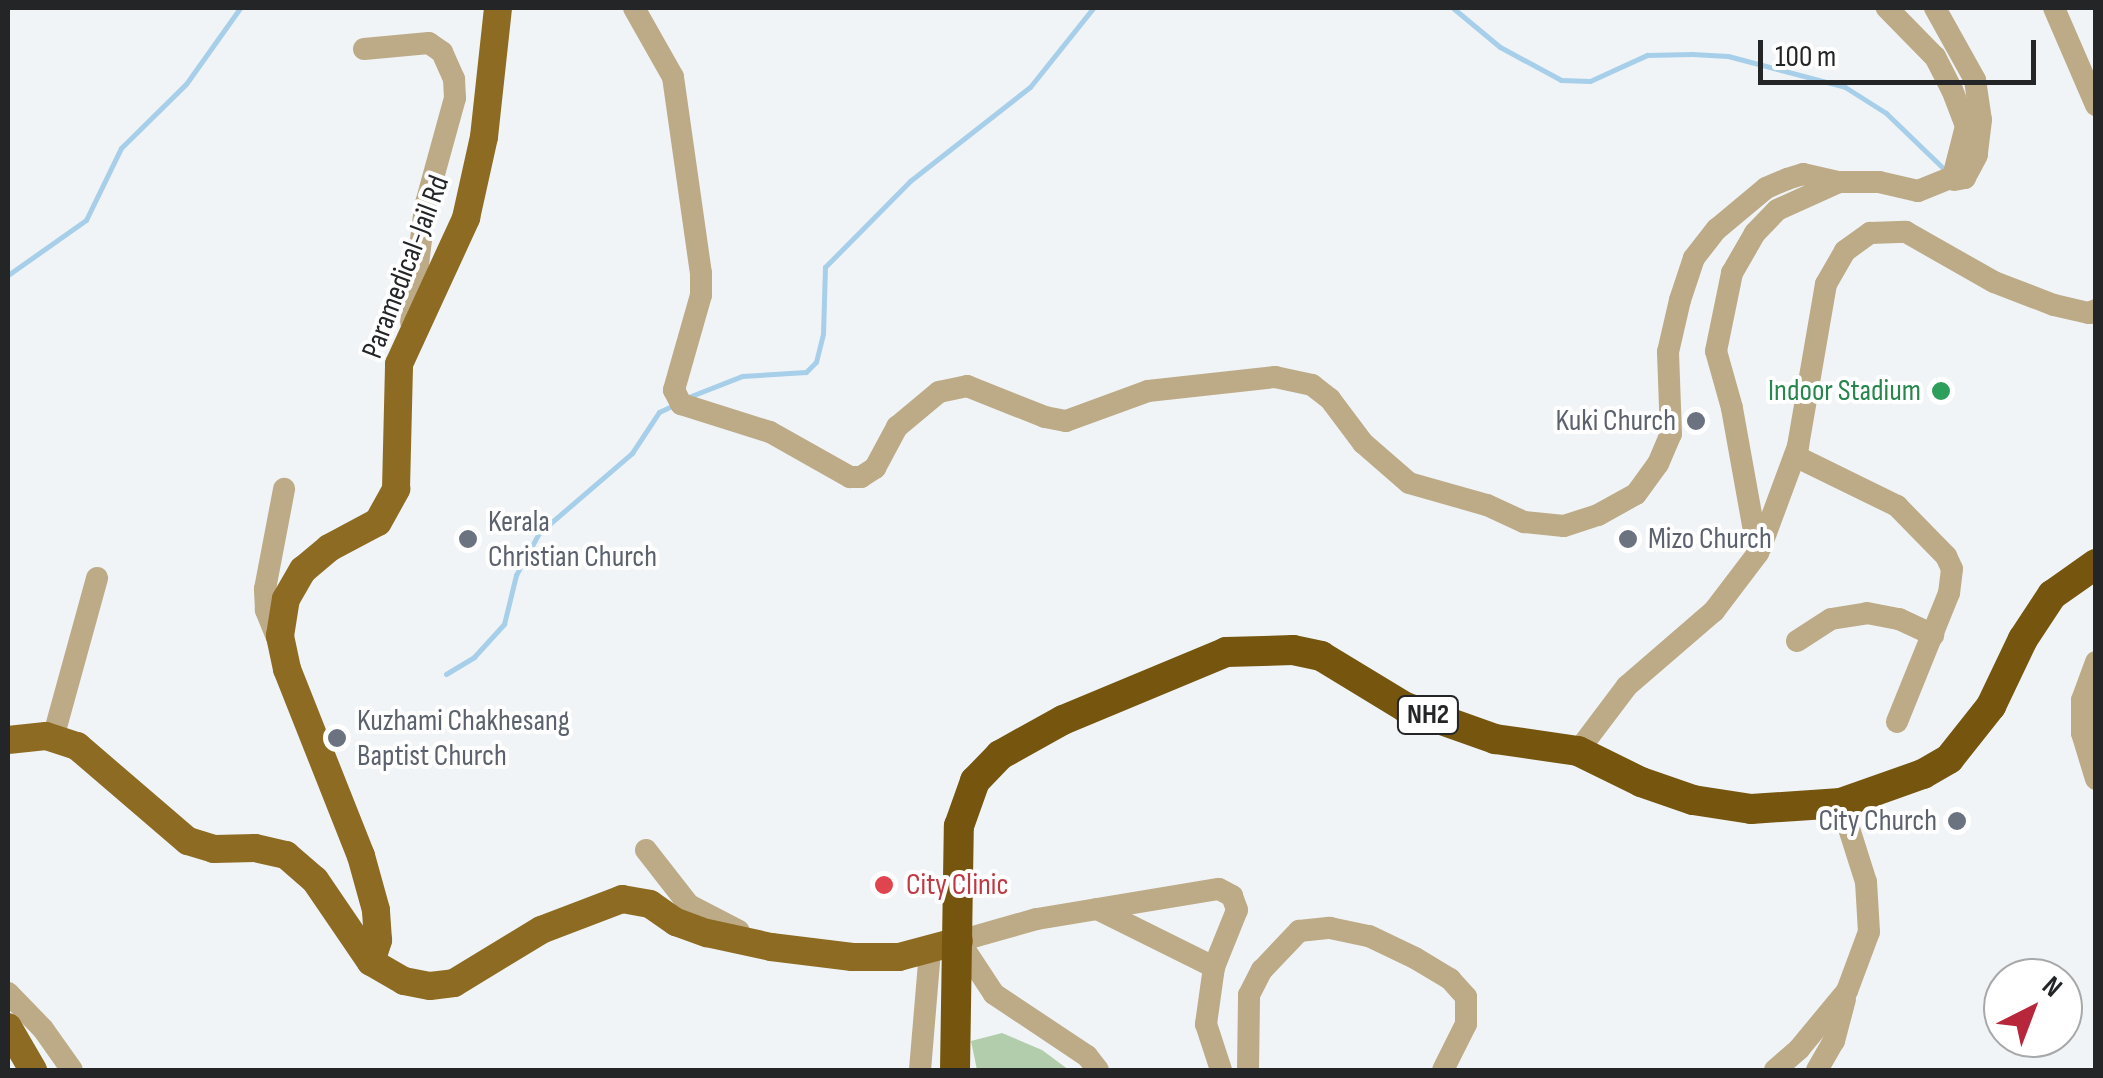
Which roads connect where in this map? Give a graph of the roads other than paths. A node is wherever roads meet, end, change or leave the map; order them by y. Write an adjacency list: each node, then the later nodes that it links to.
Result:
1 (498, 8): 11 (main road, Paramedical-Jail Rd)
2 (634, 8): 8 (street)
3 (1887, 8): 9 (street)
4 (1936, 8): 9 (street)
5 (2054, 8): 7 (street)
6 (364, 49): 11 (street)
7 (2096, 105)
8 (1839, 182): 9 (street); 14 (street)
9 (1941, 182)
10 (2096, 310): 12 (street)
11 (408, 346): 19 (main road, Paramedical-Jail Rd)
12 (1795, 456): 14 (street); 17 (street)
13 (284, 489): 19 (street)
14 (1758, 553): 24 (street)
15 (2096, 564): 26 (highway, NH2)
16 (98, 578): 22 (street)
17 (1933, 635): 18 (street); 21 (street)
18 (1797, 641)
19 (284, 655): 31 (main road, Paramedical-Jail Rd)
20 (2096, 662): 25 (street)
21 (1897, 722)
22 (53, 738): 23 (main road); 31 (main road)
23 (8, 740)
24 (1578, 750): 26 (highway, NH2); 29 (highway, NH2)
25 (2096, 779)
26 (1841, 803): 33 (street)
27 (646, 850): 30 (street)
28 (1097, 910): 29 (street); 32 (street); 32 (street)
29 (945, 946): 30 (main road); 39 (street); 40 (highway, NH2); 41 (street)
30 (790, 950): 31 (main road)
31 (371, 962)
32 (1214, 967): 42 (street)
33 (1847, 991): 45 (street); 46 (street)
34 (8, 993): 38 (street)
35 (8, 1027): 37 (main road)
36 (8, 1046): 37 (street)
37 (33, 1069)
38 (72, 1070)
39 (920, 1070)
40 (956, 1070)
41 (1098, 1070)
42 (1221, 1070)
43 (1248, 1070): 44 (street)
44 (1443, 1070)
45 (1775, 1070)
46 (1817, 1070)

